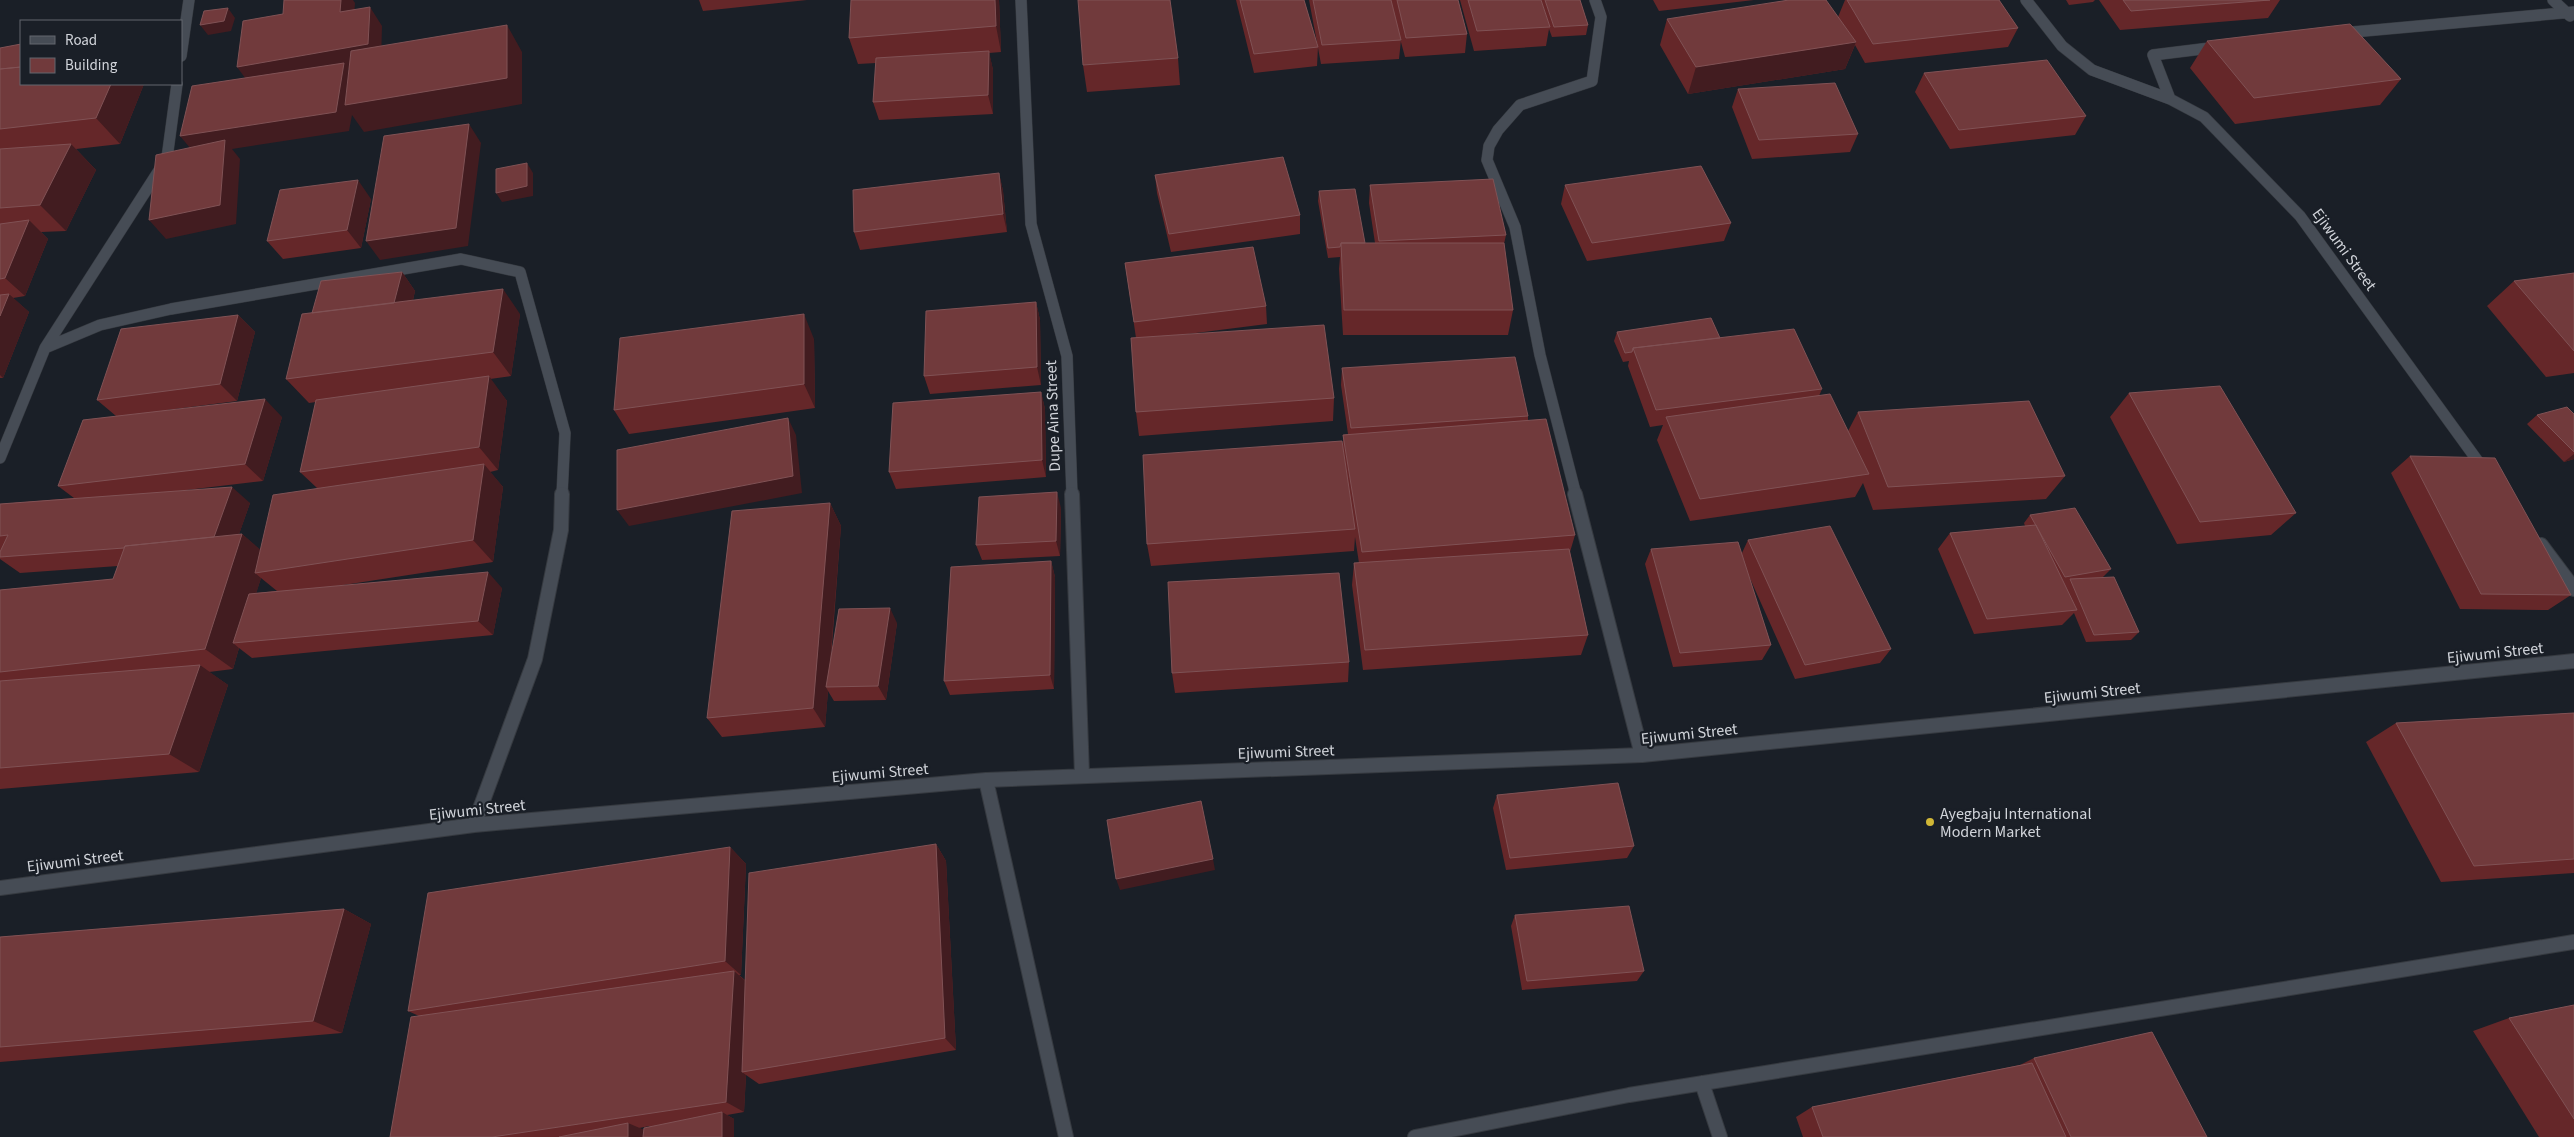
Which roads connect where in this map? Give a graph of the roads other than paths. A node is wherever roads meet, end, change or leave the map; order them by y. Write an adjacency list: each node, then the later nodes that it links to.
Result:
1 (189, 0): 9 (street)
2 (1021, 0): 19 (street, Dupe Aina Street)
3 (1595, 0): 18 (street)
4 (2026, 0): 11 (street, Ejiwumi Street)
5 (2553, 0): 6 (street)
6 (2572, 14): 7 (street)
7 (2331, 34)
8 (2227, 46): 11 (street)
9 (182, 49)
10 (177, 85): 12 (street)
11 (2170, 99): 14 (street, Ejiwumi Street)
12 (45, 348): 13 (street); 21 (street)
13 (0, 458)
14 (2490, 477)
15 (2532, 533): 16 (street)
16 (2574, 589)
17 (2574, 662): 18 (street, Ejiwumi Street)
18 (1642, 756): 19 (street, Ejiwumi Street)
19 (1082, 776): 20 (street, Ejiwumi Street)
20 (986, 780): 21 (street, Ejiwumi Street); 25 (street)
21 (474, 825): 22 (street, Ejiwumi Street)
22 (0, 888)
23 (2574, 942): 24 (street)
24 (1702, 1083): 26 (street); 27 (street)
25 (1066, 1137)
26 (1414, 1137)
27 (1720, 1137)

